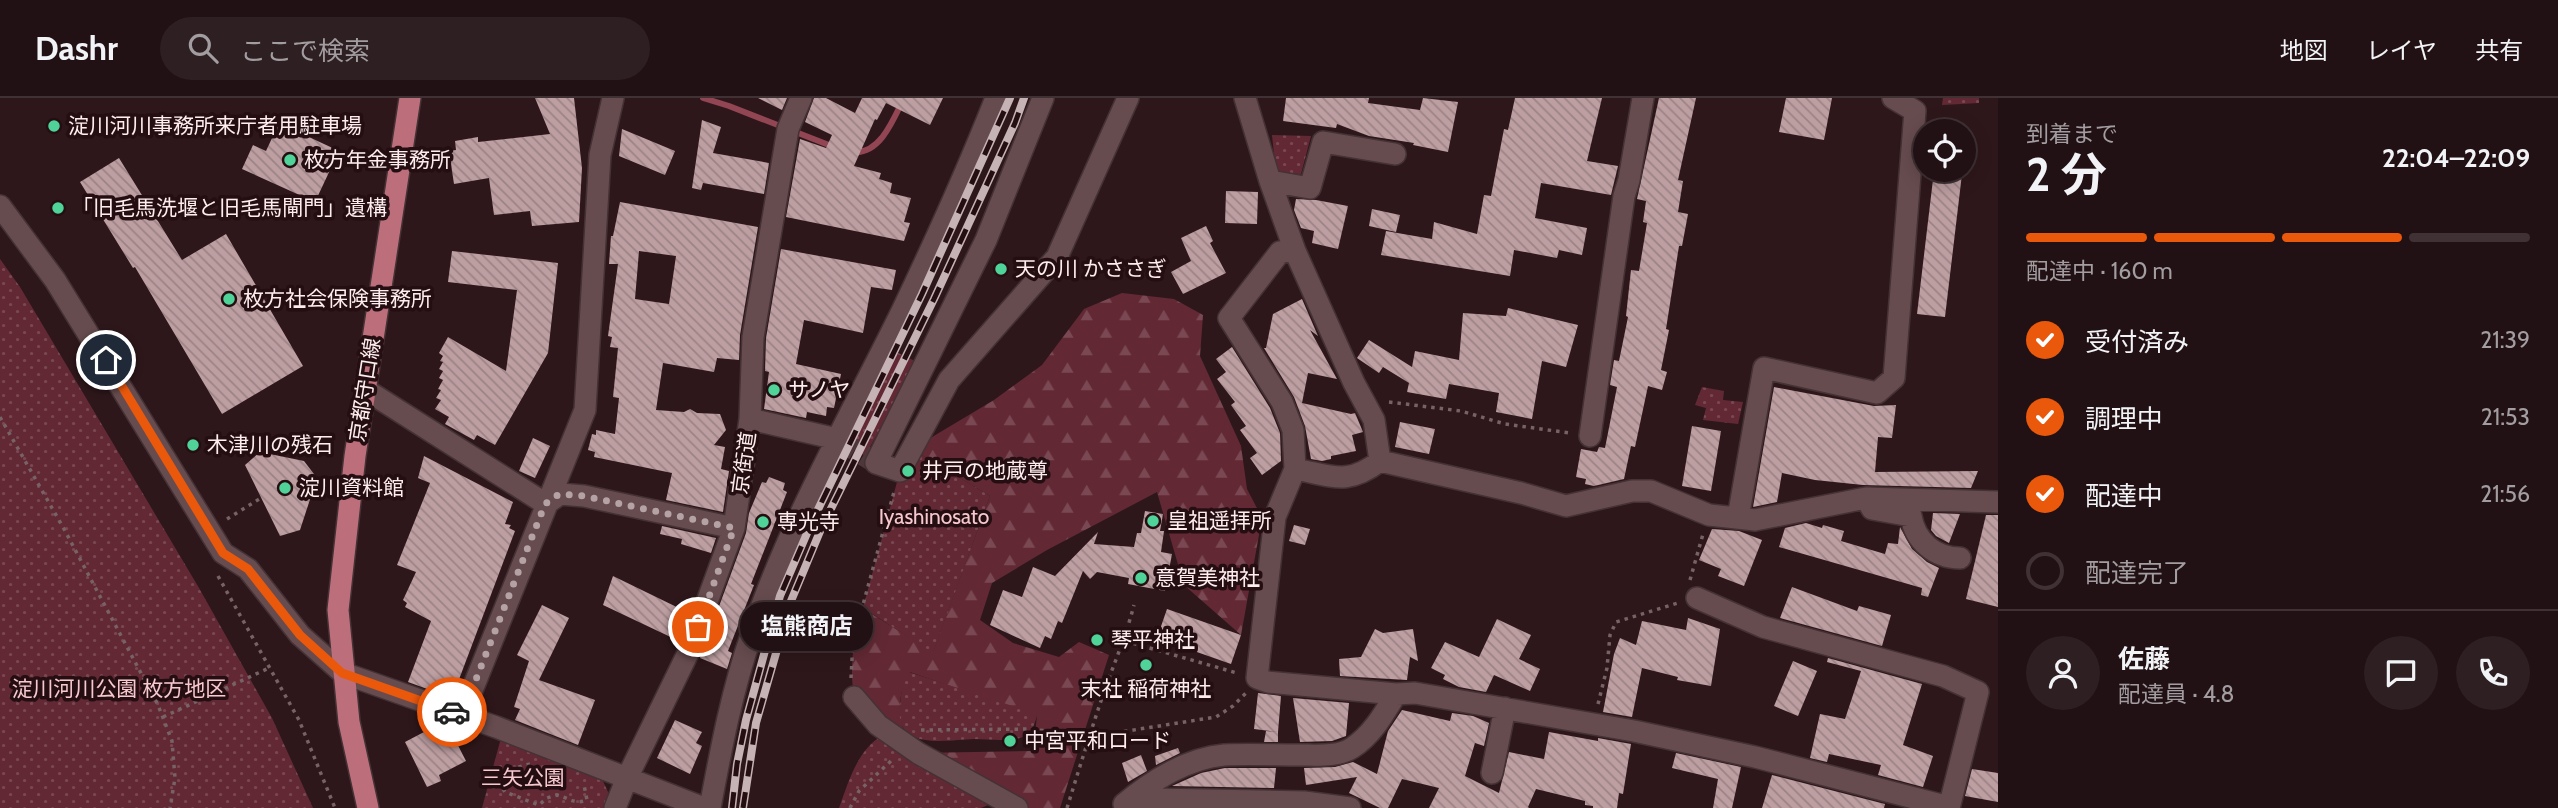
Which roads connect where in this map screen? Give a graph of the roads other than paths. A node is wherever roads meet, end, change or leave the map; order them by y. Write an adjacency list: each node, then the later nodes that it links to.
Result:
1 (410, 98): 14 (main road, 京都守口線)
2 (613, 98): 22 (street)
3 (801, 98): 15 (street, 京街道)
4 (996, 98): 17 (street)
5 (1043, 98): 9 (street)
6 (1245, 98): 11 (street)
7 (1643, 98): 16 (street)
8 (1893, 98): 23 (street)
9 (1122, 100)
10 (1395, 154): 11 (street)
11 (1270, 181): 13 (street)
12 (0, 206): 27 (street)
13 (1294, 251): 18 (street); 19 (street)
14 (366, 390): 22 (street); 27 (main road, 京都守口線)
15 (750, 419): 17 (street); 24 (street, 京街道)
16 (1590, 436)
17 (837, 439): 38 (street)
18 (1380, 461): 19 (street); 23 (street)
19 (1295, 469): 28 (street)
20 (1866, 498): 21 (street); 23 (street); 25 (street)
21 (1998, 502)
22 (545, 504): 24 (street); 31 (street)
23 (1738, 517)
24 (734, 528): 33 (street, 京街道)
25 (1960, 558)
26 (1697, 598): 41 (street)
27 (342, 673): 31 (street); 35 (main road, 京都守口線)
28 (1396, 694): 30 (street); 34 (street)
29 (855, 697): 39 (street)
30 (1505, 708): 32 (street); 41 (street)
31 (462, 715): 33 (street)
32 (1492, 772)
33 (627, 778): 36 (street, 京街道); 37 (street)
34 (1121, 806): 40 (street)
35 (368, 808)
36 (615, 808)
37 (704, 808)
38 (710, 808)
39 (1017, 808)
40 (1350, 808)
41 (1949, 808)

